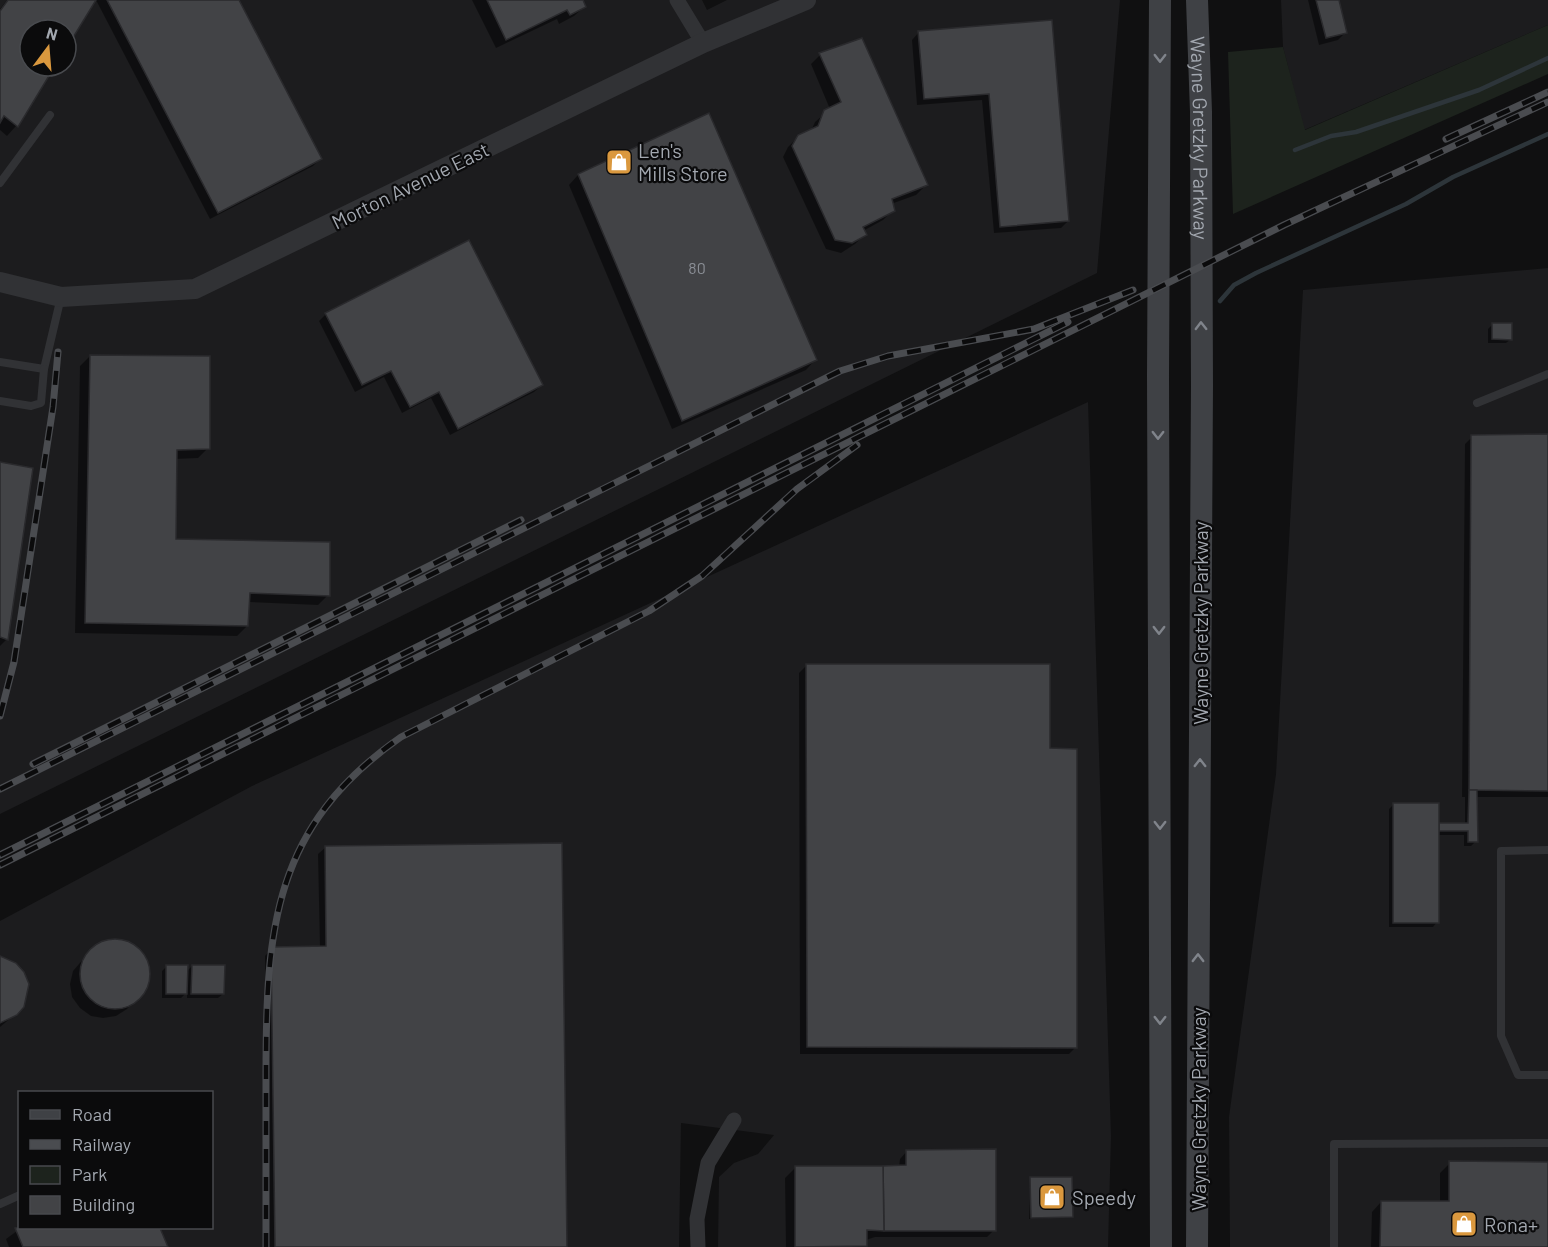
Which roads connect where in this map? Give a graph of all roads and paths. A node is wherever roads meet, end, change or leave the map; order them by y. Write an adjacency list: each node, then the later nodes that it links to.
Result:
1 (677, 0): 5 (street)
2 (806, 0): 5 (street, Morton Avenue East)
3 (1160, 0): 22 (main road, Wayne Gretzky Parkway, one-way to 22)
4 (1197, 0): 23 (main road, Wayne Gretzky Parkway, one-way to 4)
5 (703, 43): 9 (street, Morton Avenue East)
6 (50, 114): 7 (lane)
7 (0, 183)
8 (0, 282): 9 (street, Morton Avenue East)
9 (61, 297): 11 (lane)
10 (0, 362): 11 (lane)
11 (44, 369): 13 (lane)
12 (1548, 374): 14 (lane)
13 (0, 401)
14 (1477, 403)
15 (1548, 850): 16 (lane)
16 (1548, 1075)
17 (734, 1119): 21 (street)
18 (1548, 1143): 24 (lane)
19 (18, 1196): 20 (lane)
20 (0, 1204)
21 (698, 1247)
22 (1161, 1247)
23 (1197, 1247)
24 (1334, 1247)

